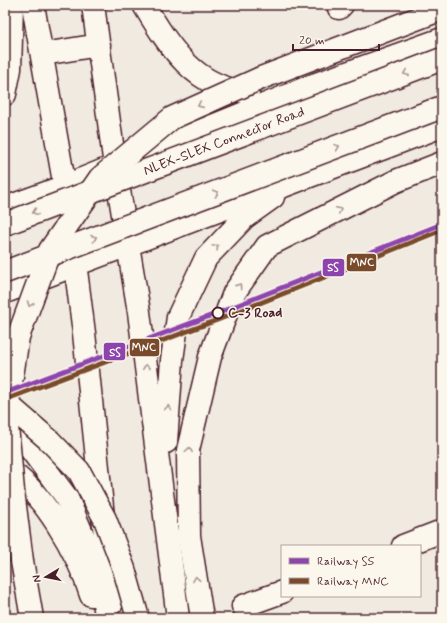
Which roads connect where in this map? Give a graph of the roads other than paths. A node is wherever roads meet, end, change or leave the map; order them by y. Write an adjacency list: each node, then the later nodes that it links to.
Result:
1 (12, 5): 11 (main road)
2 (34, 5): 8 (main road)
3 (93, 5): 7 (main road)
4 (144, 5): 10 (main road)
5 (442, 10): 32 (main road, one-way to 32, bridge)
6 (442, 39): 10 (main road)
7 (99, 45): 8 (main road); 15 (main road)
8 (43, 54): 17 (main road)
9 (442, 59): 19 (main road, NLEX-SLEX Connector Road, one-way to 19, bridge)
10 (316, 84): 15 (main road)
11 (5, 94)
12 (442, 107): 22 (main road, one-way to 12, bridge)
13 (442, 126): 16 (main road)
14 (442, 163): 38 (main road, one-way to 14)
15 (115, 166): 17 (main road); 20 (main road)
16 (295, 181): 20 (main road); 27 (main road, one-way to 16)
17 (65, 186): 18 (main road); 21 (main road)
18 (5, 208)
19 (5, 224)
20 (128, 244): 21 (main road); 27 (main road, one-way to 20)
21 (75, 265): 23 (main road); 35 (main road)
22 (5, 272)
23 (5, 292)
24 (5, 402): 36 (main road, bridge)
25 (5, 428): 34 (main road)
26 (5, 468): 33 (main road)
27 (164, 503): 37 (main road)
28 (442, 531): 29 (main road)
29 (406, 545)
30 (281, 592): 31 (main road)
31 (243, 606)
32 (32, 618)
33 (99, 618)
34 (107, 618)
35 (113, 618)
36 (138, 618)
37 (178, 618)
38 (202, 618)

